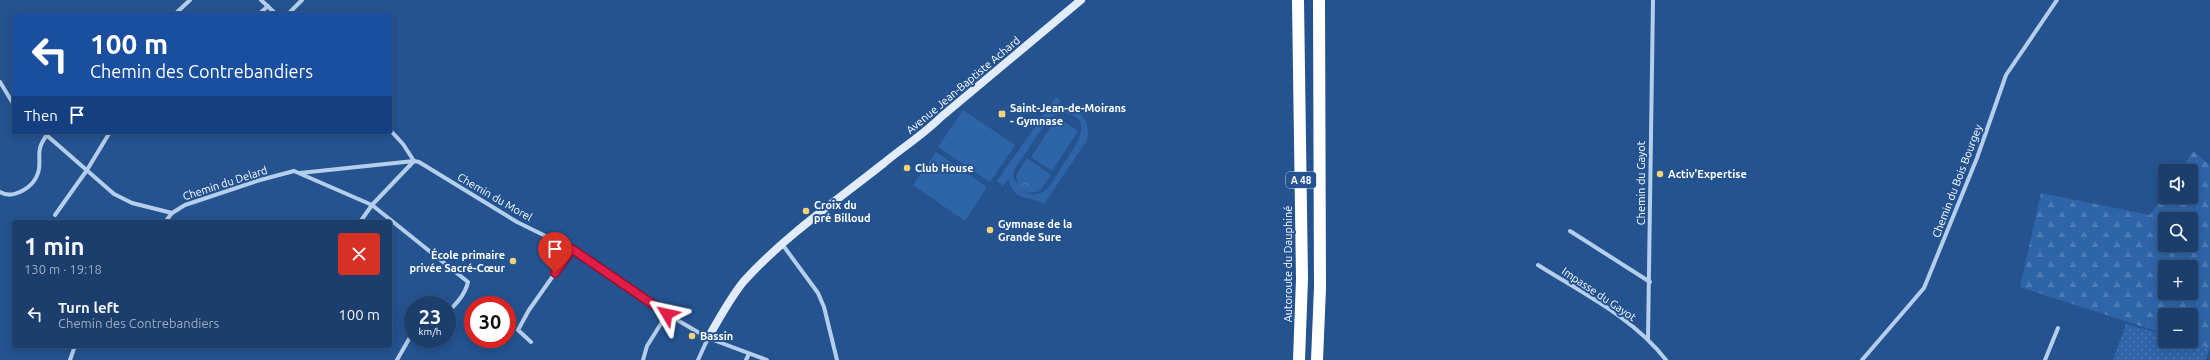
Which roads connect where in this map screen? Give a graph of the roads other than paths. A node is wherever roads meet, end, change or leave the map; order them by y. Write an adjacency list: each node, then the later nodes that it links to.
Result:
1 (190, 0): 10 (street)
2 (262, 0): 9 (street)
3 (302, 0): 13 (street)
4 (1081, 0): 31 (street, Avenue Jean-Baptiste Achard)
5 (1298, 0): 52 (highway, Autoroute du Dauphiné / A 48)
6 (1319, 0): 53 (highway, A 48)
7 (1653, 0): 34 (street, Chemin du Gayot)
8 (2057, 0): 54 (street, Chemin du Bois Bourgey)
9 (268, 6): 11 (street); 12 (street)
10 (177, 12)
11 (262, 12)
12 (274, 12)
13 (290, 12)
14 (0, 82): 15 (street)
15 (12, 102)
16 (392, 132): 19 (street)
17 (48, 134): 20 (street); 22 (street)
18 (109, 134): 20 (street)
19 (414, 161): 21 (street); 23 (street); 32 (street, Chemin du Morel)
20 (87, 170): 24 (street); 25 (street)
21 (300, 173): 23 (street, Chemin du Delard); 24 (street, Chemin du Delard)
22 (0, 192)
23 (372, 205): 27 (street); 28 (street, Chemin du Delard)
24 (172, 213): 26 (street)
25 (55, 215)
26 (167, 220)
27 (361, 220)
28 (391, 220)
29 (392, 221): 35 (street, Chemin du Delard)
30 (1570, 231): 34 (street)
31 (781, 244): 38 (street, Avenue Jean-Baptiste Achard); 51 (street)
32 (572, 249): 36 (street, Chemin du Morel); 40 (street)
33 (1538, 265): 39 (street, Impasse du Gayot)
34 (1650, 282): 39 (street, Chemin du Gayot)
35 (456, 305)
36 (667, 314): 38 (street, Chemin du Morel); 47 (street)
37 (2058, 328): 55 (street)
38 (708, 338): 43 (street, Chemin du Morel); 48 (street)
39 (1648, 339): 44 (street)
40 (531, 342)
41 (74, 348): 45 (street)
42 (404, 348): 46 (street)
43 (749, 354): 49 (street); 50 (street, Chemin du Morel)
44 (1664, 359)
45 (70, 360)
46 (397, 360)
47 (643, 360)
48 (698, 360)
49 (746, 360)
50 (767, 360)
51 (837, 360)
52 (1299, 360)
53 (1317, 360)
54 (1862, 360)
55 (2045, 360)

